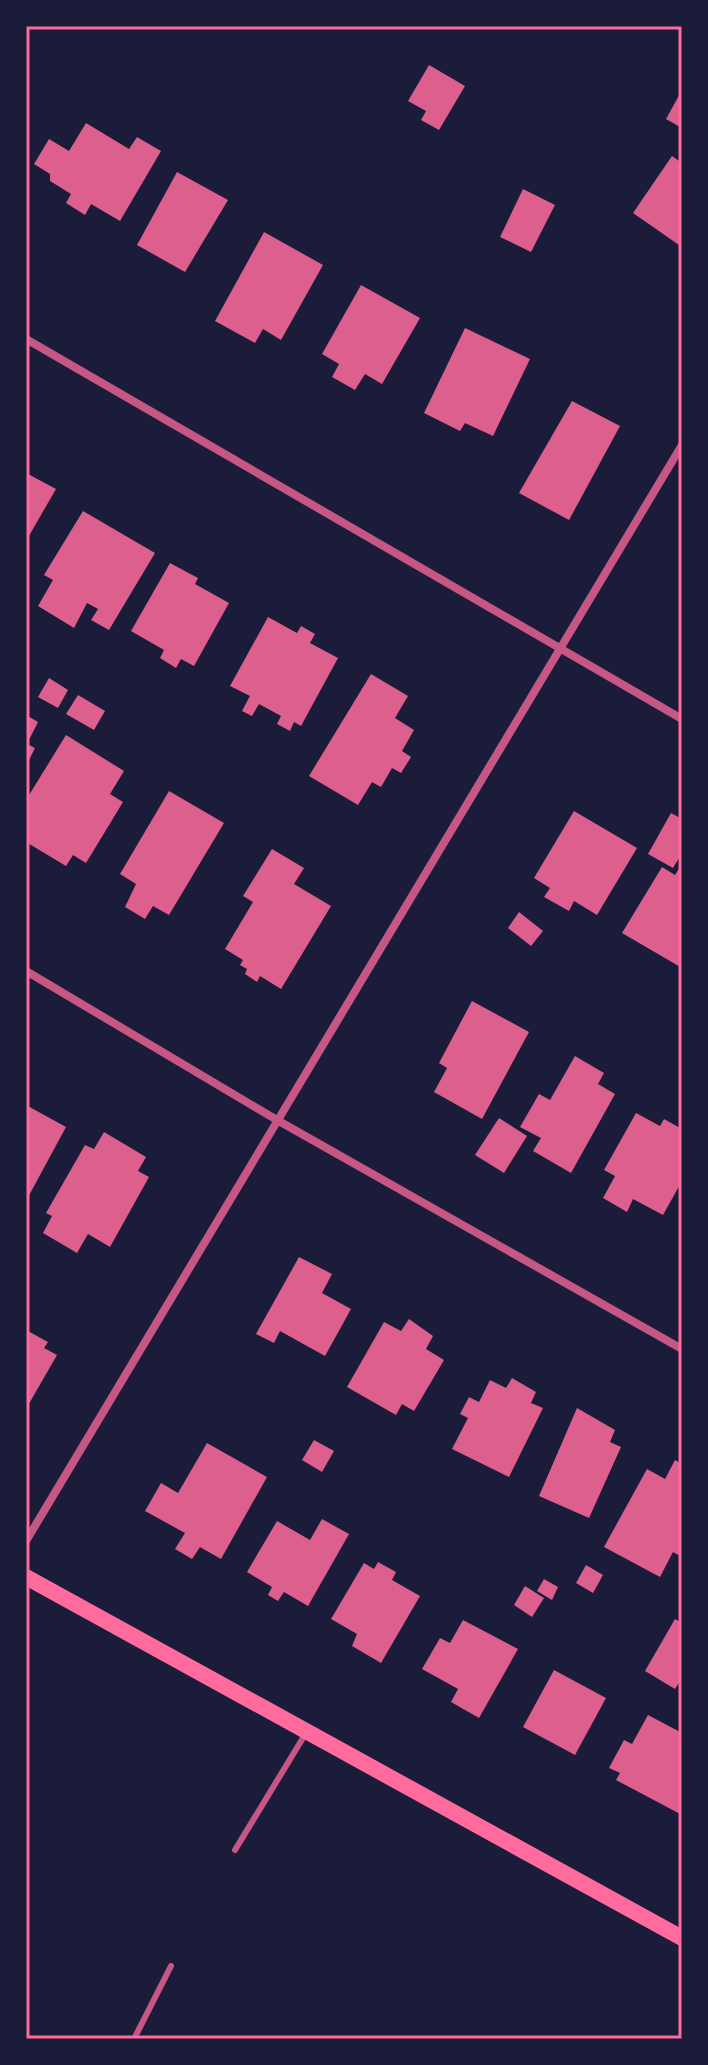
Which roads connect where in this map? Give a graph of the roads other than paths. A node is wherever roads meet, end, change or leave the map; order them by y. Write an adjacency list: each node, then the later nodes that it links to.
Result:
1 (26, 339): 3 (street)
2 (682, 445): 3 (street)
3 (562, 649): 4 (street); 6 (street)
4 (682, 719)
5 (26, 971): 6 (street)
6 (277, 1120): 7 (street); 8 (street)
7 (682, 1349)
8 (26, 1541)
9 (26, 1577): 10 (main road)
10 (307, 1732): 11 (lane); 12 (main road)
11 (235, 1850)
12 (682, 1938)
13 (171, 1966): 14 (lane)
14 (134, 2039)

